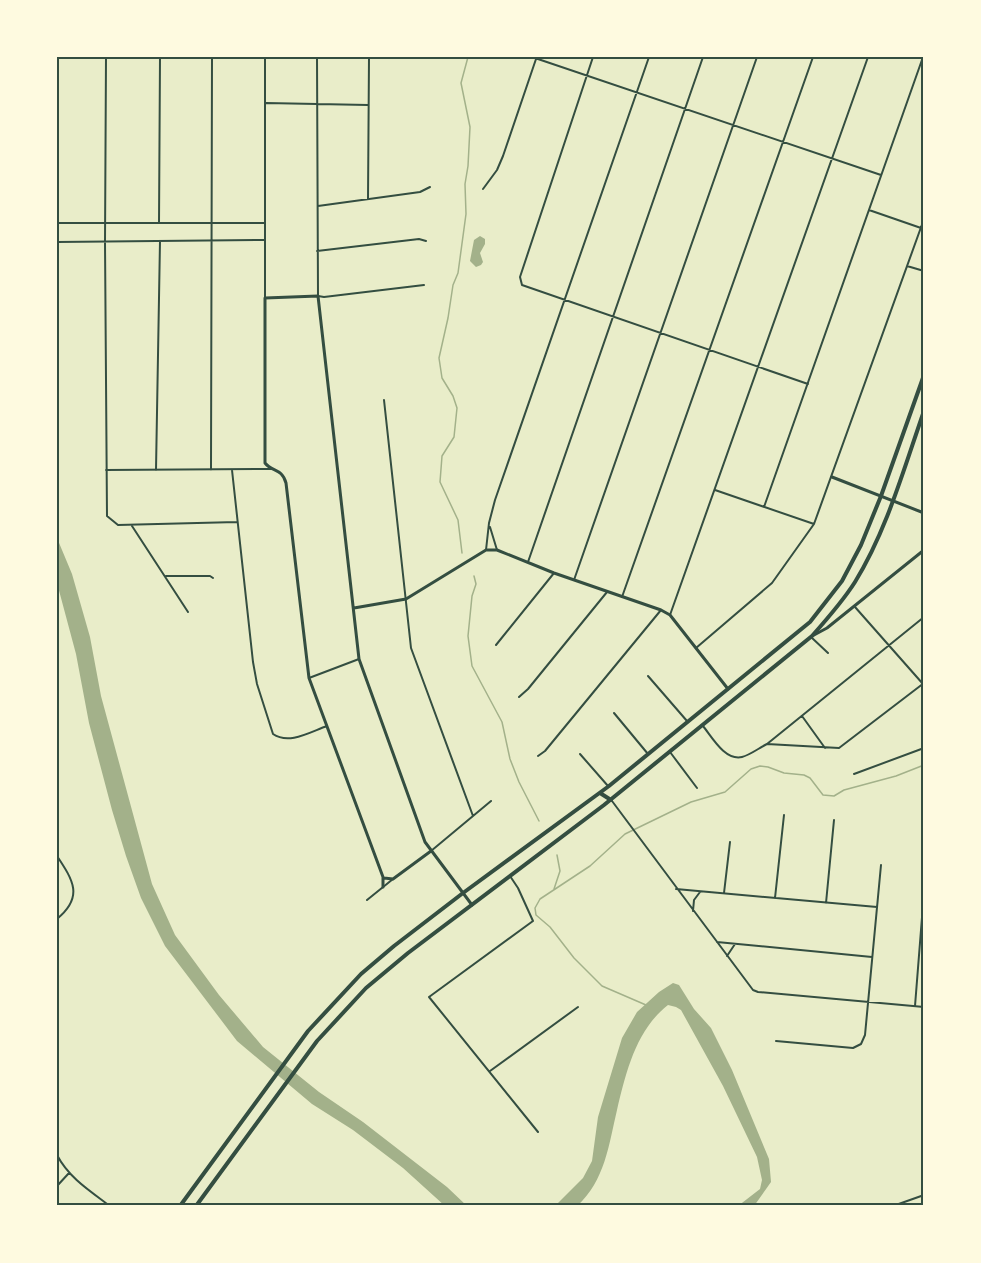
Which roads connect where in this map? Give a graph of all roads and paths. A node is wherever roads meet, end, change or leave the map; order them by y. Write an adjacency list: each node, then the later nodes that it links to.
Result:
1 (106, 57): 33 (street)
2 (160, 57): 34 (street)
3 (212, 57): 35 (street)
4 (266, 57): 18 (street)
5 (318, 57): 19 (street)
6 (369, 57): 20 (street)
7 (532, 57): 15 (street)
8 (593, 57): 16 (street)
9 (649, 57): 17 (street)
10 (703, 57): 21 (street)
11 (757, 57): 22 (street)
12 (813, 57): 23 (street)
13 (868, 57): 24 (street)
14 (923, 57): 25 (street)
15 (536, 59): 16 (street); 27 (street)
16 (586, 76): 17 (street); 50 (street)
17 (635, 93): 21 (street); 50 (street)
18 (265, 103): 19 (street); 36 (street)
19 (317, 104): 20 (street); 29 (street)
20 (368, 105): 28 (street)
21 (684, 110): 22 (street); 51 (street)
22 (733, 126): 23 (street); 52 (street)
23 (783, 143): 24 (street); 53 (street)
24 (832, 159): 25 (street); 54 (street)
25 (881, 175): 30 (street)
26 (430, 187): 28 (street)
27 (483, 189)
28 (368, 199): 29 (street)
29 (317, 206): 44 (street)
30 (869, 210): 37 (street); 56 (street)
31 (924, 219): 37 (street)
32 (57, 223): 33 (street)
33 (105, 223): 34 (street); 43 (street)
34 (159, 223): 35 (street)
35 (211, 223): 36 (street); 40 (street)
36 (265, 223): 38 (street)
37 (921, 228): 45 (street)
38 (265, 240): 40 (street); 49 (street)
39 (160, 241): 40 (street); 43 (street); 61 (street)
40 (211, 241): 62 (street)
41 (426, 241): 44 (street)
42 (57, 242): 43 (street)
43 (105, 242): 60 (street)
44 (317, 251): 48 (street)
45 (907, 266): 46 (street); 66 (street)
46 (924, 271)
47 (424, 285): 48 (street)
48 (318, 296): 49 (street); 88 (street)
49 (265, 298): 59 (street)
50 (564, 300): 51 (street); 73 (street)
51 (614, 317): 52 (street); 79 (street)
52 (660, 333): 53 (street); 83 (street)
53 (711, 350): 54 (street); 85 (street)
54 (759, 367): 56 (street); 67 (street)
55 (924, 375): 68 (main road)
56 (808, 384): 70 (street)
57 (384, 400): 86 (street)
58 (924, 411): 69 (main road)
59 (265, 454): 64 (street); 65 (street)
60 (106, 470): 61 (street); 75 (street)
61 (156, 470): 62 (street)
62 (211, 470): 63 (street)
63 (232, 470): 64 (street); 72 (street)
64 (254, 470): 65 (street)
65 (276, 470): 100 (street)
66 (832, 477): 68 (street); 74 (street)
67 (715, 490): 70 (street); 91 (street)
68 (881, 496): 69 (street); 102 (main road)
69 (893, 501): 71 (street); 93 (main road)
70 (764, 507): 74 (street)
71 (924, 513)
72 (237, 522): 75 (street); 107 (street)
73 (489, 524): 76 (street); 77 (street)
74 (814, 524): 96 (street)
75 (132, 525): 81 (street)
76 (486, 550): 77 (street); 86 (street)
77 (497, 550): 79 (street)
78 (924, 550): 87 (street)
79 (528, 562): 80 (street)
80 (554, 573): 83 (street); 94 (street)
81 (165, 576): 82 (street); 90 (street)
82 (213, 578)
83 (574, 580): 84 (street)
84 (607, 592): 85 (street); 103 (street)
85 (622, 597): 89 (street)
86 (406, 599): 88 (street); 123 (street)
87 (854, 605): 93 (street); 95 (street)
88 (354, 608): 98 (street)
89 (661, 610): 91 (street); 115 (street)
90 (188, 612)
91 (670, 615): 96 (street)
92 (924, 617): 95 (street)
93 (812, 636): 97 (street); 108 (main road)
94 (496, 645)
95 (890, 645): 101 (street); 105 (street)
96 (696, 648): 102 (street)
97 (828, 653)
98 (359, 659): 100 (street); 126 (street)
99 (648, 676): 106 (street)
100 (309, 678): 107 (street)
101 (923, 683): 110 (street)
102 (729, 690): 106 (main road)
103 (519, 697)
104 (614, 713): 114 (street)
105 (802, 715): 109 (street); 110 (street)
106 (689, 723): 114 (main road)
107 (327, 726): 130 (street)
108 (703, 726): 109 (street); 112 (main road)
109 (767, 744): 110 (street)
110 (825, 748)
111 (924, 748): 116 (street)
112 (670, 752): 118 (street); 120 (main road)
113 (580, 754): 117 (street)
114 (649, 755): 117 (main road)
115 (538, 756)
116 (854, 774)
117 (609, 786): 119 (main road)
118 (696, 788)
119 (600, 793): 120 (main road); 136 (main road)
120 (611, 800): 129 (main road); 133 (street)
121 (491, 801): 123 (street)
122 (784, 815): 138 (street)
123 (473, 816): 126 (street)
124 (834, 820): 140 (street)
125 (730, 842): 137 (street)
126 (431, 851): 131 (street); 136 (street)
127 (57, 855): 144 (street)
128 (880, 864): 142 (street)
129 (510, 876): 141 (main road); 154 (street)
130 (383, 877): 131 (street); 132 (street)
131 (393, 879): 132 (street)
132 (383, 887): 139 (street)
133 (676, 889): 134 (street); 143 (street)
134 (700, 892): 137 (street); 143 (street)
135 (924, 892): 150 (street)
136 (463, 893): 141 (street); 161 (main road)
137 (724, 893): 138 (street)
138 (775, 898): 140 (street)
139 (367, 900)
140 (826, 903): 142 (street)
141 (472, 905): 162 (main road)
142 (877, 907): 148 (street)
143 (693, 911): 145 (street)
144 (57, 919)
145 (717, 942): 146 (street); 147 (street)
146 (735, 944): 147 (street); 148 (street)
147 (727, 956): 149 (street)
148 (872, 957): 149 (street)
149 (868, 1003): 150 (street); 153 (street)
150 (915, 1006): 152 (street)
151 (578, 1007): 154 (street)
152 (924, 1007)
153 (776, 1041)
154 (490, 1071): 155 (street)
155 (538, 1132)
156 (57, 1155): 157 (street)
157 (69, 1173): 158 (street); 160 (street)
158 (57, 1186)
159 (924, 1195): 163 (street)
160 (110, 1206)
161 (180, 1206)
162 (196, 1206)
163 (893, 1206)

